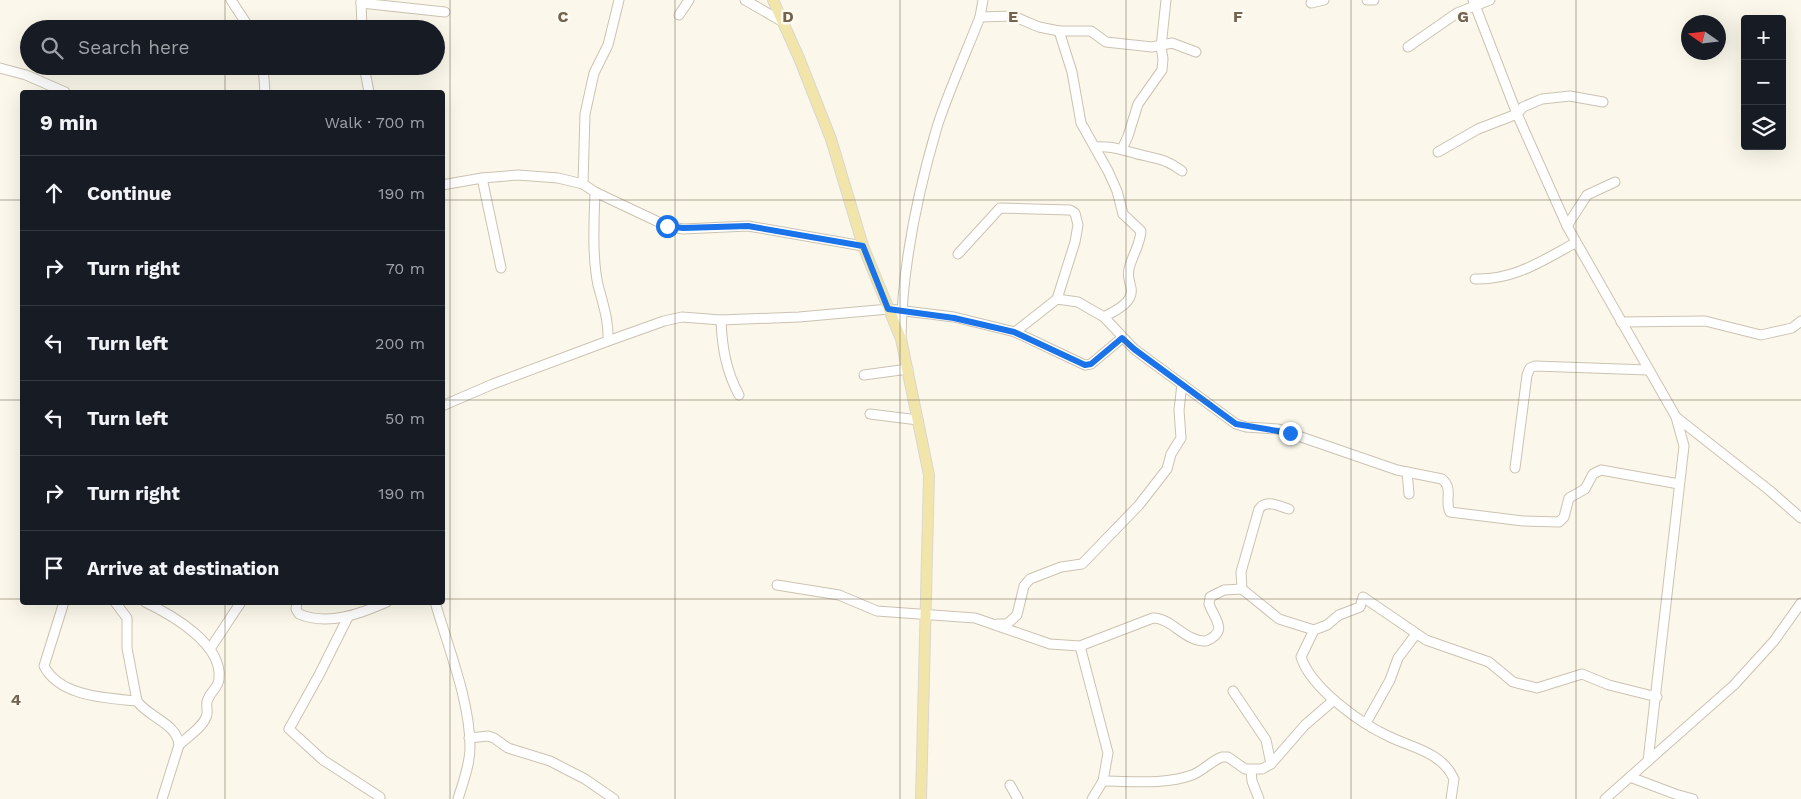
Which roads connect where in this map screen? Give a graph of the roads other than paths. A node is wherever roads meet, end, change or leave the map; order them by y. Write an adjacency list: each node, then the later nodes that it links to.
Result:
1 (231, 0): 18 (street)
2 (619, 0): 42 (street)
3 (689, 0): 16 (street)
4 (745, 0): 20 (street)
5 (773, 0): 20 (main road)
6 (983, 0): 17 (street)
7 (1166, 0): 22 (street)
8 (1324, 0): 13 (street)
9 (1367, 0): 10 (street)
10 (1374, 0)
11 (1490, 0): 14 (street)
12 (361, 1): 15 (street); 19 (street)
13 (1311, 3)
14 (1474, 3): 23 (street); 34 (street)
15 (445, 12)
16 (679, 14)
17 (980, 17): 21 (street); 52 (street)
18 (244, 20)
19 (362, 20)
20 (783, 22): 46 (main road)
21 (1059, 31): 22 (street); 35 (street)
22 (1160, 47): 24 (street); 36 (street)
23 (1408, 47)
24 (1196, 52)
25 (0, 68): 26 (street)
26 (20, 73)
27 (26, 75): 30 (street)
28 (263, 75): 31 (street)
29 (366, 75): 32 (street)
30 (61, 90)
31 (264, 90)
32 (369, 90)
33 (1603, 102): 34 (street)
34 (1518, 114): 37 (street); 44 (street)
35 (1095, 147): 36 (street); 53 (street)
36 (1122, 149): 38 (street)
37 (1438, 152)
38 (1182, 171)
39 (482, 178): 41 (street); 42 (street); 48 (street)
40 (1615, 182): 44 (street)
41 (445, 184)
42 (583, 184): 43 (street)
43 (595, 192): 46 (street); 60 (street)
44 (1567, 226): 45 (street)
45 (1575, 243): 49 (street); 56 (street)
46 (863, 246): 51 (main road)
47 (958, 254): 50 (street)
48 (502, 268)
49 (1475, 279)
50 (1057, 299): 53 (street); 57 (street)
51 (888, 309): 52 (street); 54 (street); 59 (main road)
52 (901, 312): 57 (street); 59 (street)
53 (1104, 317): 58 (street)
54 (721, 320): 60 (street); 65 (street)
55 (1801, 321): 56 (street)
56 (1621, 322): 62 (street)
57 (1014, 332): 58 (street)
58 (1122, 338): 64 (street)
59 (901, 339): 61 (main road)
60 (608, 341): 66 (street)
61 (908, 369): 63 (street); 69 (main road)
62 (1648, 370): 68 (street); 70 (street)
63 (864, 375)
64 (1182, 384): 71 (street); 88 (street)
65 (739, 394)
66 (445, 405)
67 (870, 414): 69 (street)
68 (1676, 417): 72 (street); 75 (street)
69 (918, 420): 86 (main road)
70 (1515, 468)
71 (1407, 472): 72 (street); 73 (street)
72 (1679, 484): 94 (street)
73 (1409, 494)
74 (1289, 509): 77 (street)
75 (1801, 518)
76 (777, 585): 86 (street)
77 (1242, 589): 89 (street); 91 (street)
78 (1801, 603): 100 (street)
79 (63, 605): 96 (street)
80 (117, 605): 96 (street)
81 (150, 605): 92 (street)
82 (239, 605): 92 (street)
83 (297, 605): 87 (street)
84 (379, 605): 87 (street)
85 (436, 605): 98 (street)
86 (926, 615): 88 (street); 110 (main road)
87 (348, 617): 106 (street)
88 (992, 624): 91 (street)
89 (1314, 630): 90 (street); 95 (street)
90 (1416, 634): 94 (street); 97 (street)
91 (1080, 646): 104 (street)
92 (210, 649): 99 (street)
93 (1233, 691): 101 (street)
94 (1657, 697): 100 (street)
95 (1334, 700): 97 (street); 101 (street)
96 (137, 701): 99 (street)
97 (1366, 723): 114 (street)
98 (469, 738): 108 (street); 109 (street)
99 (179, 745): 107 (street)
100 (1648, 761): 103 (street)
101 (1271, 764): 102 (street)
102 (1251, 771): 104 (street); 113 (street)
103 (1630, 777): 115 (street); 116 (street)
104 (1102, 782): 112 (street)
105 (1010, 785): 111 (street)
106 (380, 797)
107 (162, 799)
108 (458, 799)
109 (614, 799)
110 (921, 799)
111 (1018, 799)
112 (1092, 799)
113 (1259, 799)
114 (1451, 799)
115 (1605, 799)
116 (1693, 799)

